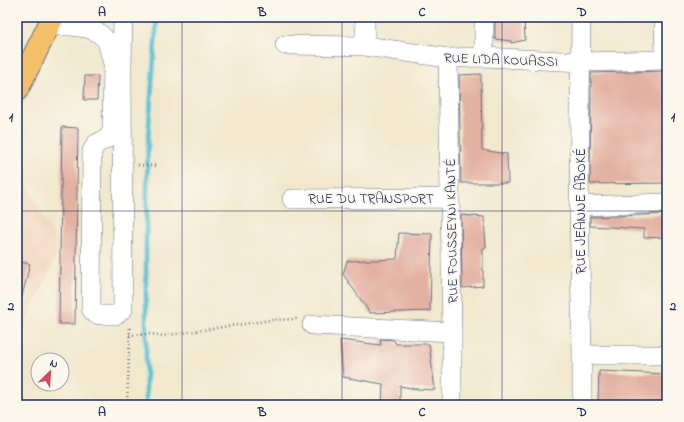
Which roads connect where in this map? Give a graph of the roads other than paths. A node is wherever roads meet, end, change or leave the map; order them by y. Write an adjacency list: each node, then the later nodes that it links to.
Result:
1 (123, 17): 6 (street)
2 (365, 17): 8 (street)
3 (484, 17): 9 (street)
4 (581, 17): 12 (street, RUE JEANNE ABOKÉ)
5 (664, 17): 11 (street)
6 (51, 22): 13 (main road)
7 (285, 46): 8 (street, RUE LIDA KOUASSI)
8 (365, 46): 10 (street, RUE LIDA KOUASSI)
9 (484, 57): 10 (street, RUE LIDA KOUASSI); 12 (street, RUE LIDA KOUASSI)
10 (448, 58): 14 (street, RUE FOUSSEYNI KANTÉ)
11 (666, 60): 12 (street, RUE LIDA KOUASSI)
12 (581, 62): 17 (street, RUE JEANNE ABOKÉ)
13 (17, 90)
14 (450, 198): 15 (street, RUE DU TRANSPORT); 19 (street, RUE FOUSSEYNI KANTÉ)
15 (292, 199)
16 (667, 202): 17 (street)
17 (579, 206): 20 (street, RUE JEANNE ABOKÉ)
18 (312, 325): 19 (street)
19 (452, 332): 22 (street, RUE FOUSSEYNI KANTÉ)
20 (582, 355): 21 (street); 23 (street, RUE JEANNE ABOKÉ)
21 (667, 355)
22 (452, 405)
23 (582, 405)

